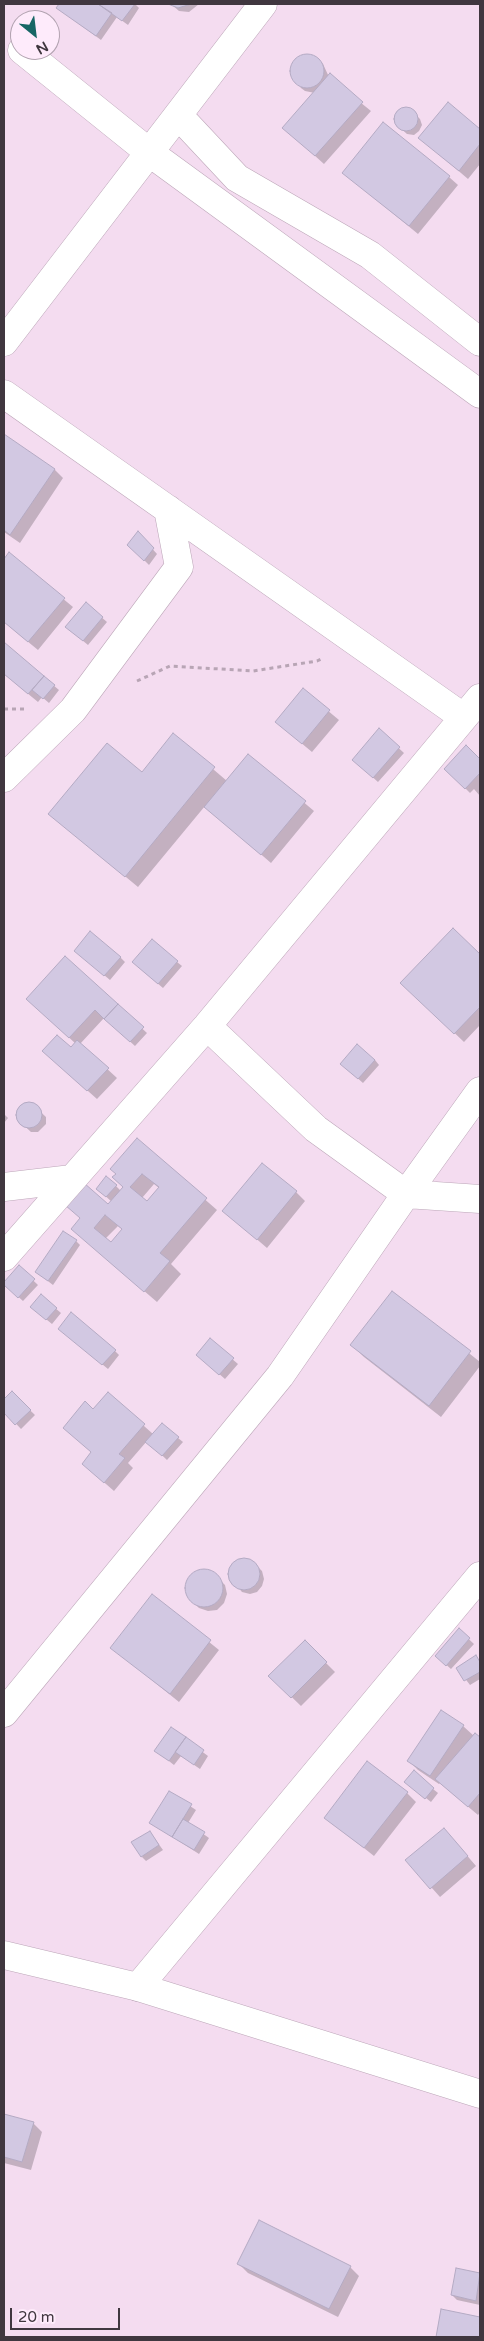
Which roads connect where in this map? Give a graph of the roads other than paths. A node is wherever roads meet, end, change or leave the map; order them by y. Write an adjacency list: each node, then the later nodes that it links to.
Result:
1 (263, 4): 3 (main road)
2 (35, 60): 4 (main road)
3 (179, 116): 4 (main road); 6 (main road)
4 (150, 153): 5 (main road); 8 (main road)
5 (4, 342)
6 (480, 342)
7 (4, 394): 9 (main road)
8 (480, 394)
9 (168, 509): 10 (main road); 11 (main road)
10 (472, 707): 12 (main road)
11 (4, 778)
12 (207, 1026): 14 (main road); 16 (main road)
13 (479, 1098): 16 (main road)
14 (72, 1179): 15 (main road); 18 (main road)
15 (4, 1187)
16 (406, 1194): 17 (main road); 20 (main road)
17 (480, 1199)
18 (4, 1257)
19 (480, 1576): 22 (main road)
20 (4, 1713)
21 (4, 1955): 22 (main road)
22 (138, 1987): 23 (main road)
23 (480, 2094)

